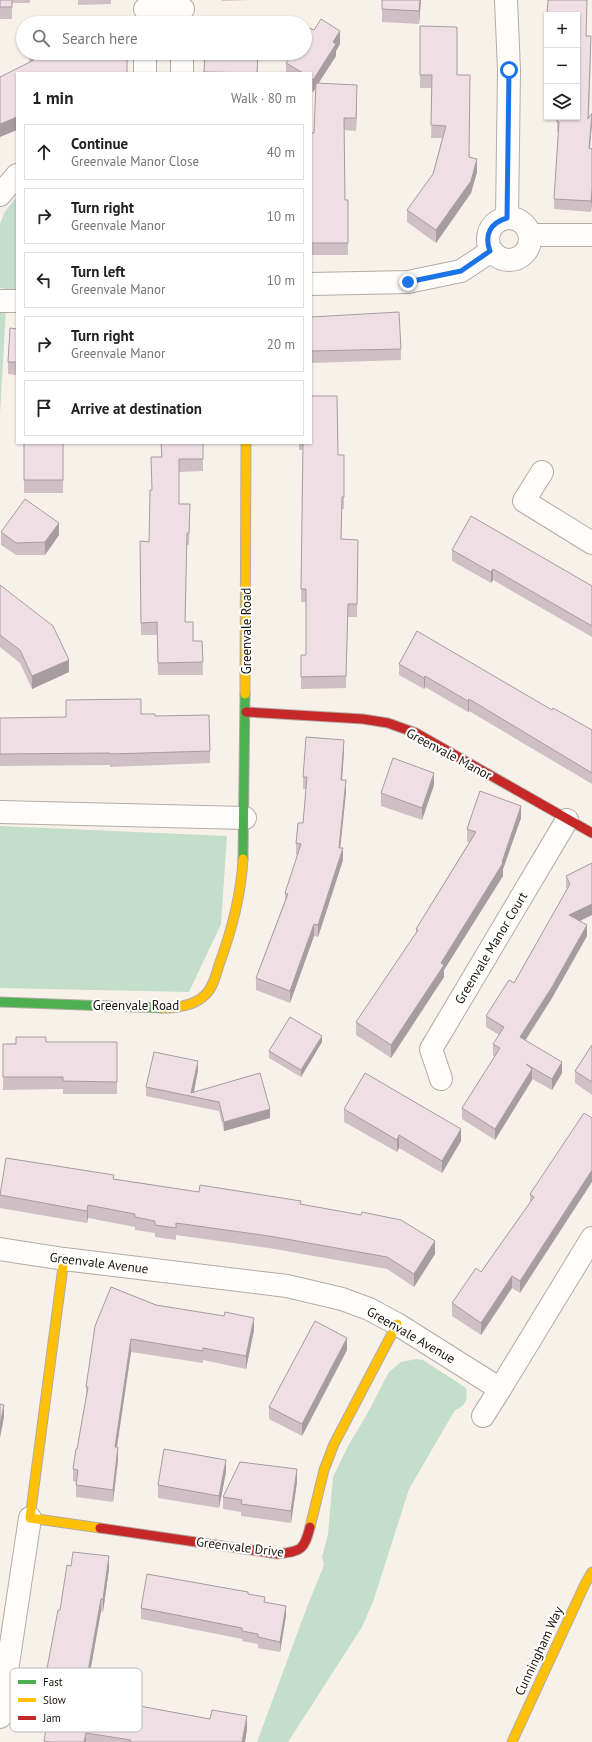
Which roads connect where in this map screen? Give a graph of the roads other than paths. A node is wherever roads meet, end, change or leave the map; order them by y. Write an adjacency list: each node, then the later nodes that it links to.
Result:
1 (506, 0): 10 (street)
2 (145, 11): 3 (street)
3 (183, 11)
4 (145, 60): 6 (street)
5 (182, 60): 7 (street)
6 (145, 72)
7 (182, 72)
8 (16, 176): 9 (street)
9 (0, 195)
10 (507, 218): 11 (street); 13 (street)
11 (530, 235): 12 (street); 13 (street)
12 (592, 235)
13 (490, 251): 14 (street)
14 (312, 284)
15 (0, 301): 16 (street)
16 (16, 301)
17 (246, 444): 20 (street, Greenvale Road)
18 (542, 472): 19 (street)
19 (592, 543)
20 (246, 712): 22 (street, Greenvale Road); 23 (street, Greenvale Manor)
21 (0, 812): 22 (street)
22 (245, 818): 25 (street, Greenvale Road)
23 (568, 820): 24 (street, Greenvale Manor); 26 (street, Greenvale Manor Court)
24 (592, 833)
25 (0, 1002)
26 (441, 1079)
27 (592, 1238): 31 (street)
28 (0, 1249): 29 (street, Greenvale Avenue)
29 (64, 1259): 30 (street, Greenvale Avenue); 33 (street)
30 (397, 1324): 31 (street, Greenvale Avenue); 33 (street, Greenvale Drive)
31 (500, 1389): 32 (street)
32 (483, 1416)
33 (30, 1518): 35 (street)
34 (592, 1572): 36 (street, Cunningham Way)
35 (0, 1717)
36 (512, 1742)

